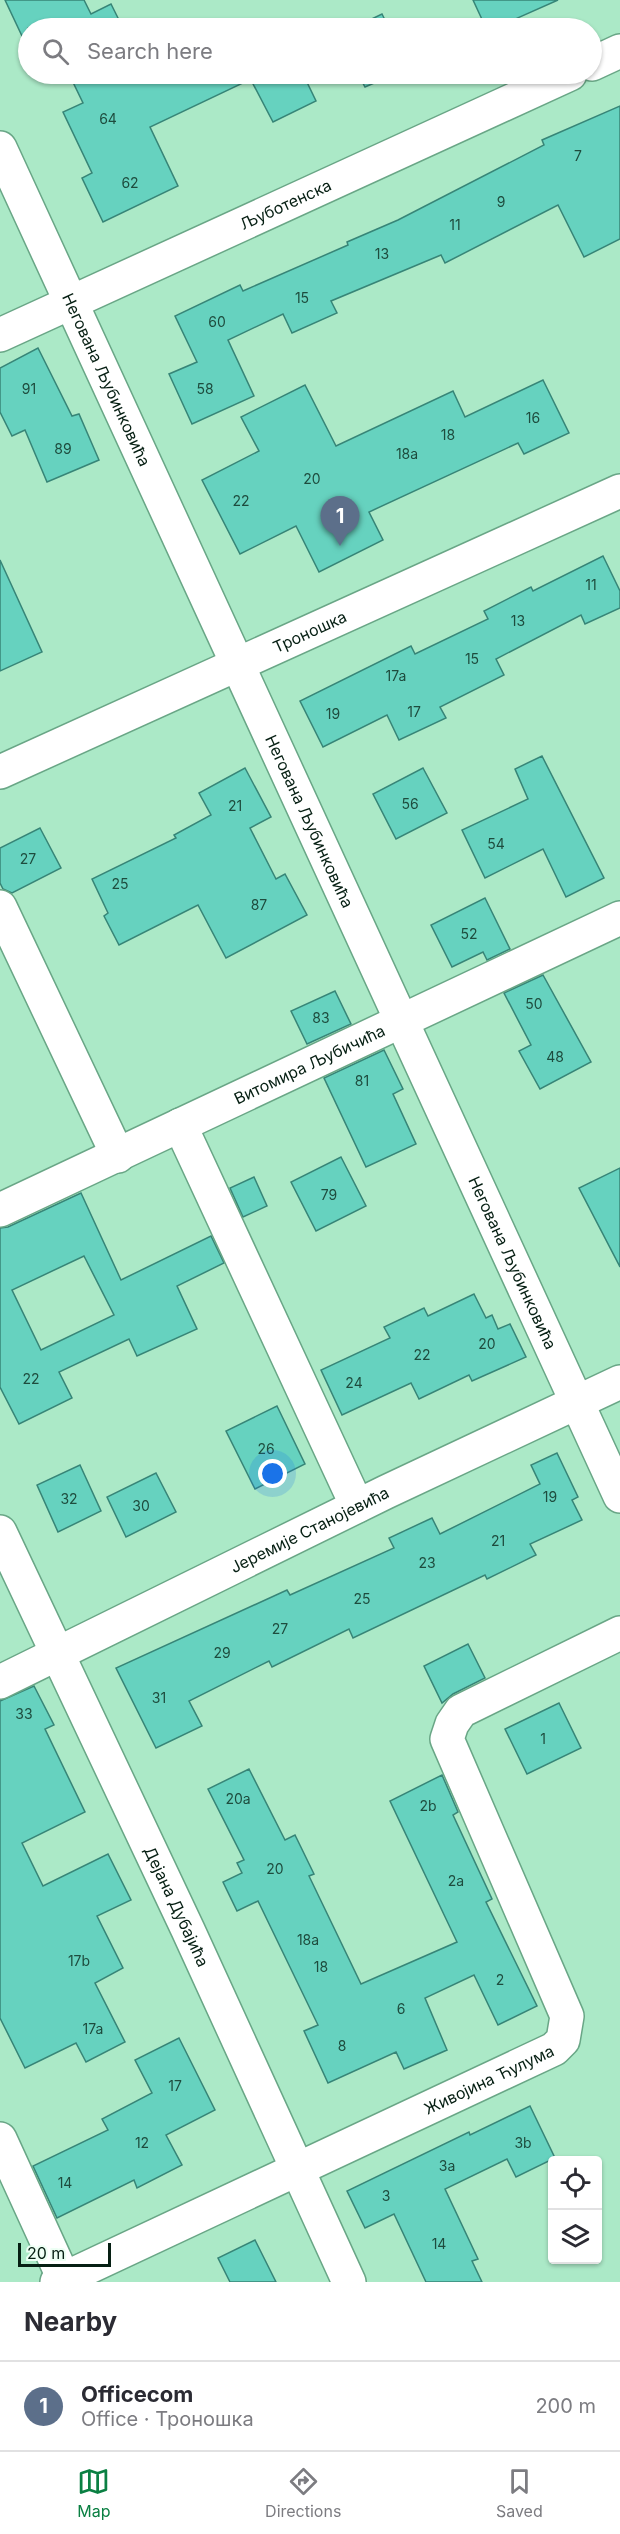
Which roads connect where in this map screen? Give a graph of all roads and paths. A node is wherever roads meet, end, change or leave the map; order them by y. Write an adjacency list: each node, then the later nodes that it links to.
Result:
1 (620, 51): 2 (street)
2 (602, 59)
3 (548, 84): 5 (street, Љуботенска)
4 (0, 148): 5 (street, Негована Љубинковића)
5 (72, 303): 6 (street, Љуботенска); 8 (street, Негована Љубинковића)
6 (0, 335)
7 (620, 491): 8 (street, Троношка)
8 (239, 666): 9 (street, Троношка); 12 (street, Негована Љубинковића)
9 (0, 772)
10 (0, 907): 14 (street)
11 (620, 918): 12 (street, Витомира Љубичића)
12 (400, 1022): 13 (street, Витомира Љубичића); 17 (street, Негована Љубинковића)
13 (180, 1125): 14 (street, Витомира Љубичића); 19 (street)
14 (118, 1156): 15 (street, Витомира Љубичића)
15 (0, 1210)
16 (620, 1382): 17 (street, Јеремије Станојевића)
17 (576, 1403): 18 (street, Негована Љубинковића); 19 (street, Јеремије Станојевића)
18 (620, 1496)
19 (357, 1506): 22 (street, Јеремије Станојевића)
20 (0, 1532): 22 (street, Дејана Дубајића)
21 (620, 1633): 25 (street, Живојина Ћулума)
22 (59, 1653): 23 (street, Јеремије Станојевића); 25 (street, Дејана Дубајића)
23 (0, 1682)
24 (0, 2139): 26 (street)
25 (299, 2170): 26 (street, Живојина Ћулума); 27 (street, Дејана Дубајића)
26 (61, 2280)
27 (349, 2282)

